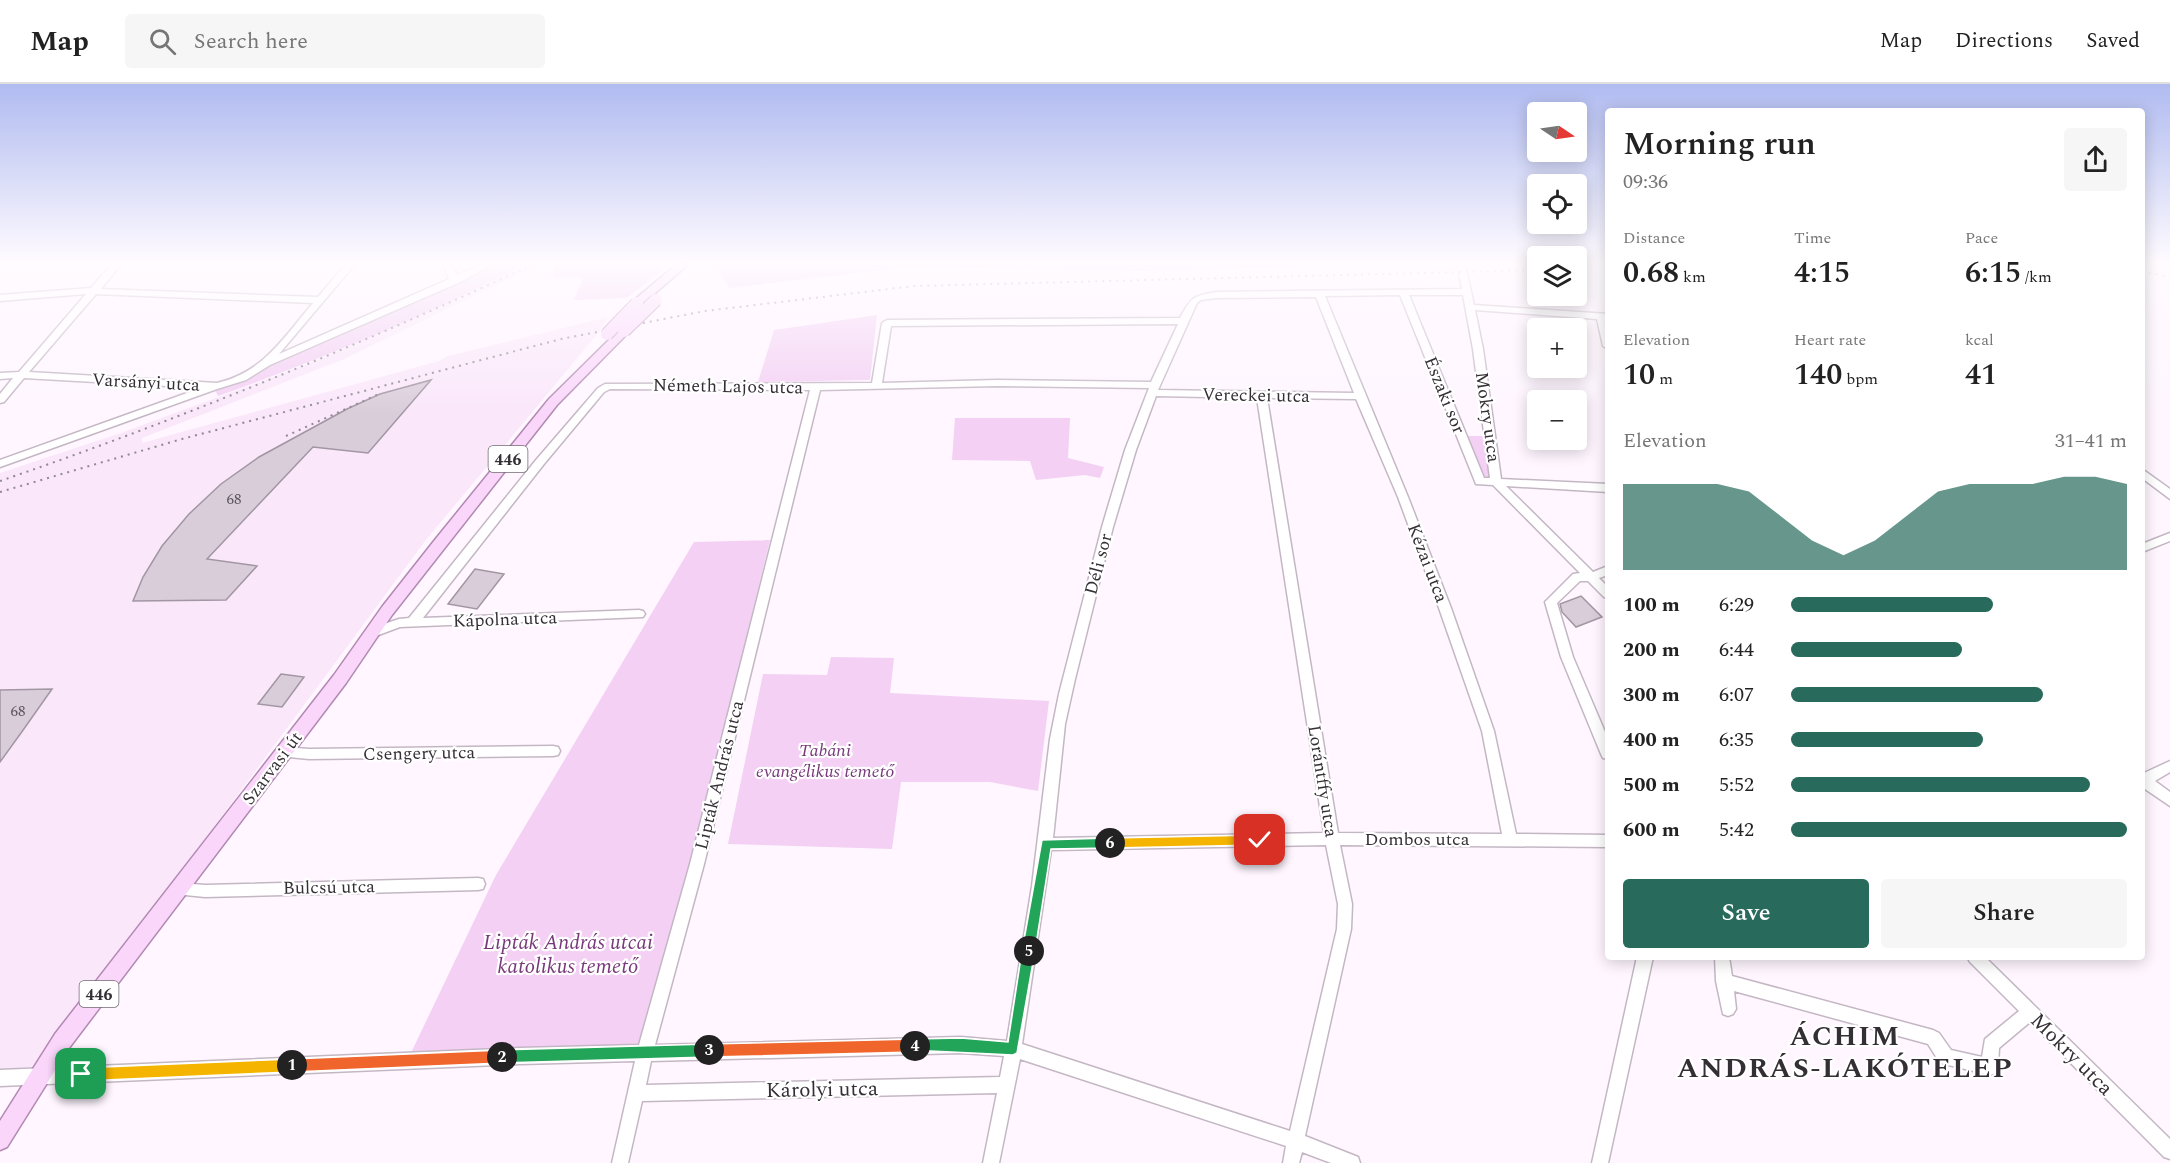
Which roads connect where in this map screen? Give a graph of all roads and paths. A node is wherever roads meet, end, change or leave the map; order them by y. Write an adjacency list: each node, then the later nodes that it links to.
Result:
1 (73, 314): 14 (street)
2 (306, 314): 13 (street)
3 (379, 314): 13 (street)
4 (626, 314): 23 (main road, Szarvasi út / 446, bridge)
5 (641, 314): 23 (main road, Szarvasi út / 446, bridge)
6 (1186, 314): 12 (street, Déli sor)
7 (1328, 314): 21 (street, Kézai utca)
8 (1413, 314): 26 (street, Északi sor)
9 (1471, 314): 26 (street, Mokry utca)
10 (1569, 314): 11 (street)
11 (1604, 317)
12 (1183, 321): 16 (street); 19 (street, Déli sor)
13 (266, 364): 17 (street, Varsányi utca)
14 (22, 375): 15 (street, Varsányi utca); 17 (street, Varsányi utca); 22 (street)
15 (0, 376)
16 (877, 384): 18 (street, Németh Lajos utca); 19 (street, Németh Lajos utca)
17 (217, 386): 24 (street)
18 (816, 387): 35 (street, Németh Lajos utca); 57 (street, Lipták András utca)
19 (1153, 389): 20 (street, Vereckei utca); 47 (street, Déli sor)
20 (1262, 395): 21 (street, Vereckei utca); 44 (street, Lorántffy utca)
21 (1360, 396): 45 (street, Kézai utca)
22 (0, 400)
23 (553, 402): 36 (main road, Szarvasi út / 446)
24 (0, 464)
25 (2145, 475): 28 (street)
26 (1496, 482): 27 (street); 32 (street, Mokry utca)
27 (1605, 488)
28 (2170, 495)
29 (2170, 537): 30 (street)
30 (2145, 547)
31 (1605, 571): 32 (street)
32 (1591, 577): 33 (street, Mokry utca); 37 (street)
33 (1605, 591)
34 (639, 614): 35 (street, Kápolna utca)
35 (412, 622): 36 (street, Kápolna utca)
36 (373, 632): 38 (main road, Szarvasi út / 446)
37 (1605, 747)
38 (284, 752): 39 (street, Csengery utca); 49 (main road, Szarvasi út / 446)
39 (553, 752)
40 (2170, 766): 41 (street)
41 (2145, 778)
42 (2145, 781): 43 (street)
43 (2170, 800)
44 (1332, 839): 45 (street, Dombos utca); 47 (street, Dombos utca); 63 (street, Lorántffy utca)
45 (1510, 839): 46 (street, Dombos utca)
46 (1605, 841)
47 (1046, 844): 56 (street, Déli sor)
48 (478, 884): 49 (street, Bulcsú utca)
49 (180, 889): 58 (main road, Szarvasi út / 446)
50 (1644, 960): 69 (street)
51 (1722, 960): 53 (street)
52 (1978, 960): 55 (street, Mokry utca)
53 (1725, 981): 54 (street); 55 (street)
54 (1728, 1009)
55 (2030, 1012): 64 (street, Mokry utca)
56 (1013, 1049): 57 (street); 60 (street, Déli sor); 63 (street)
57 (645, 1052): 58 (street); 61 (street, Lipták András utca)
58 (39, 1076): 59 (street); 62 (main road, Szarvasi út / 446)
59 (0, 1078)
60 (1008, 1085): 61 (street, Károlyi utca); 66 (street, Déli sor)
61 (635, 1093): 65 (street, Lipták András utca)
62 (0, 1140)
63 (1296, 1141): 67 (street, Lorántffy utca); 68 (street)
64 (2170, 1151)
65 (620, 1163)
66 (991, 1163)
67 (1291, 1163)
68 (1352, 1163)
69 (1600, 1163)

